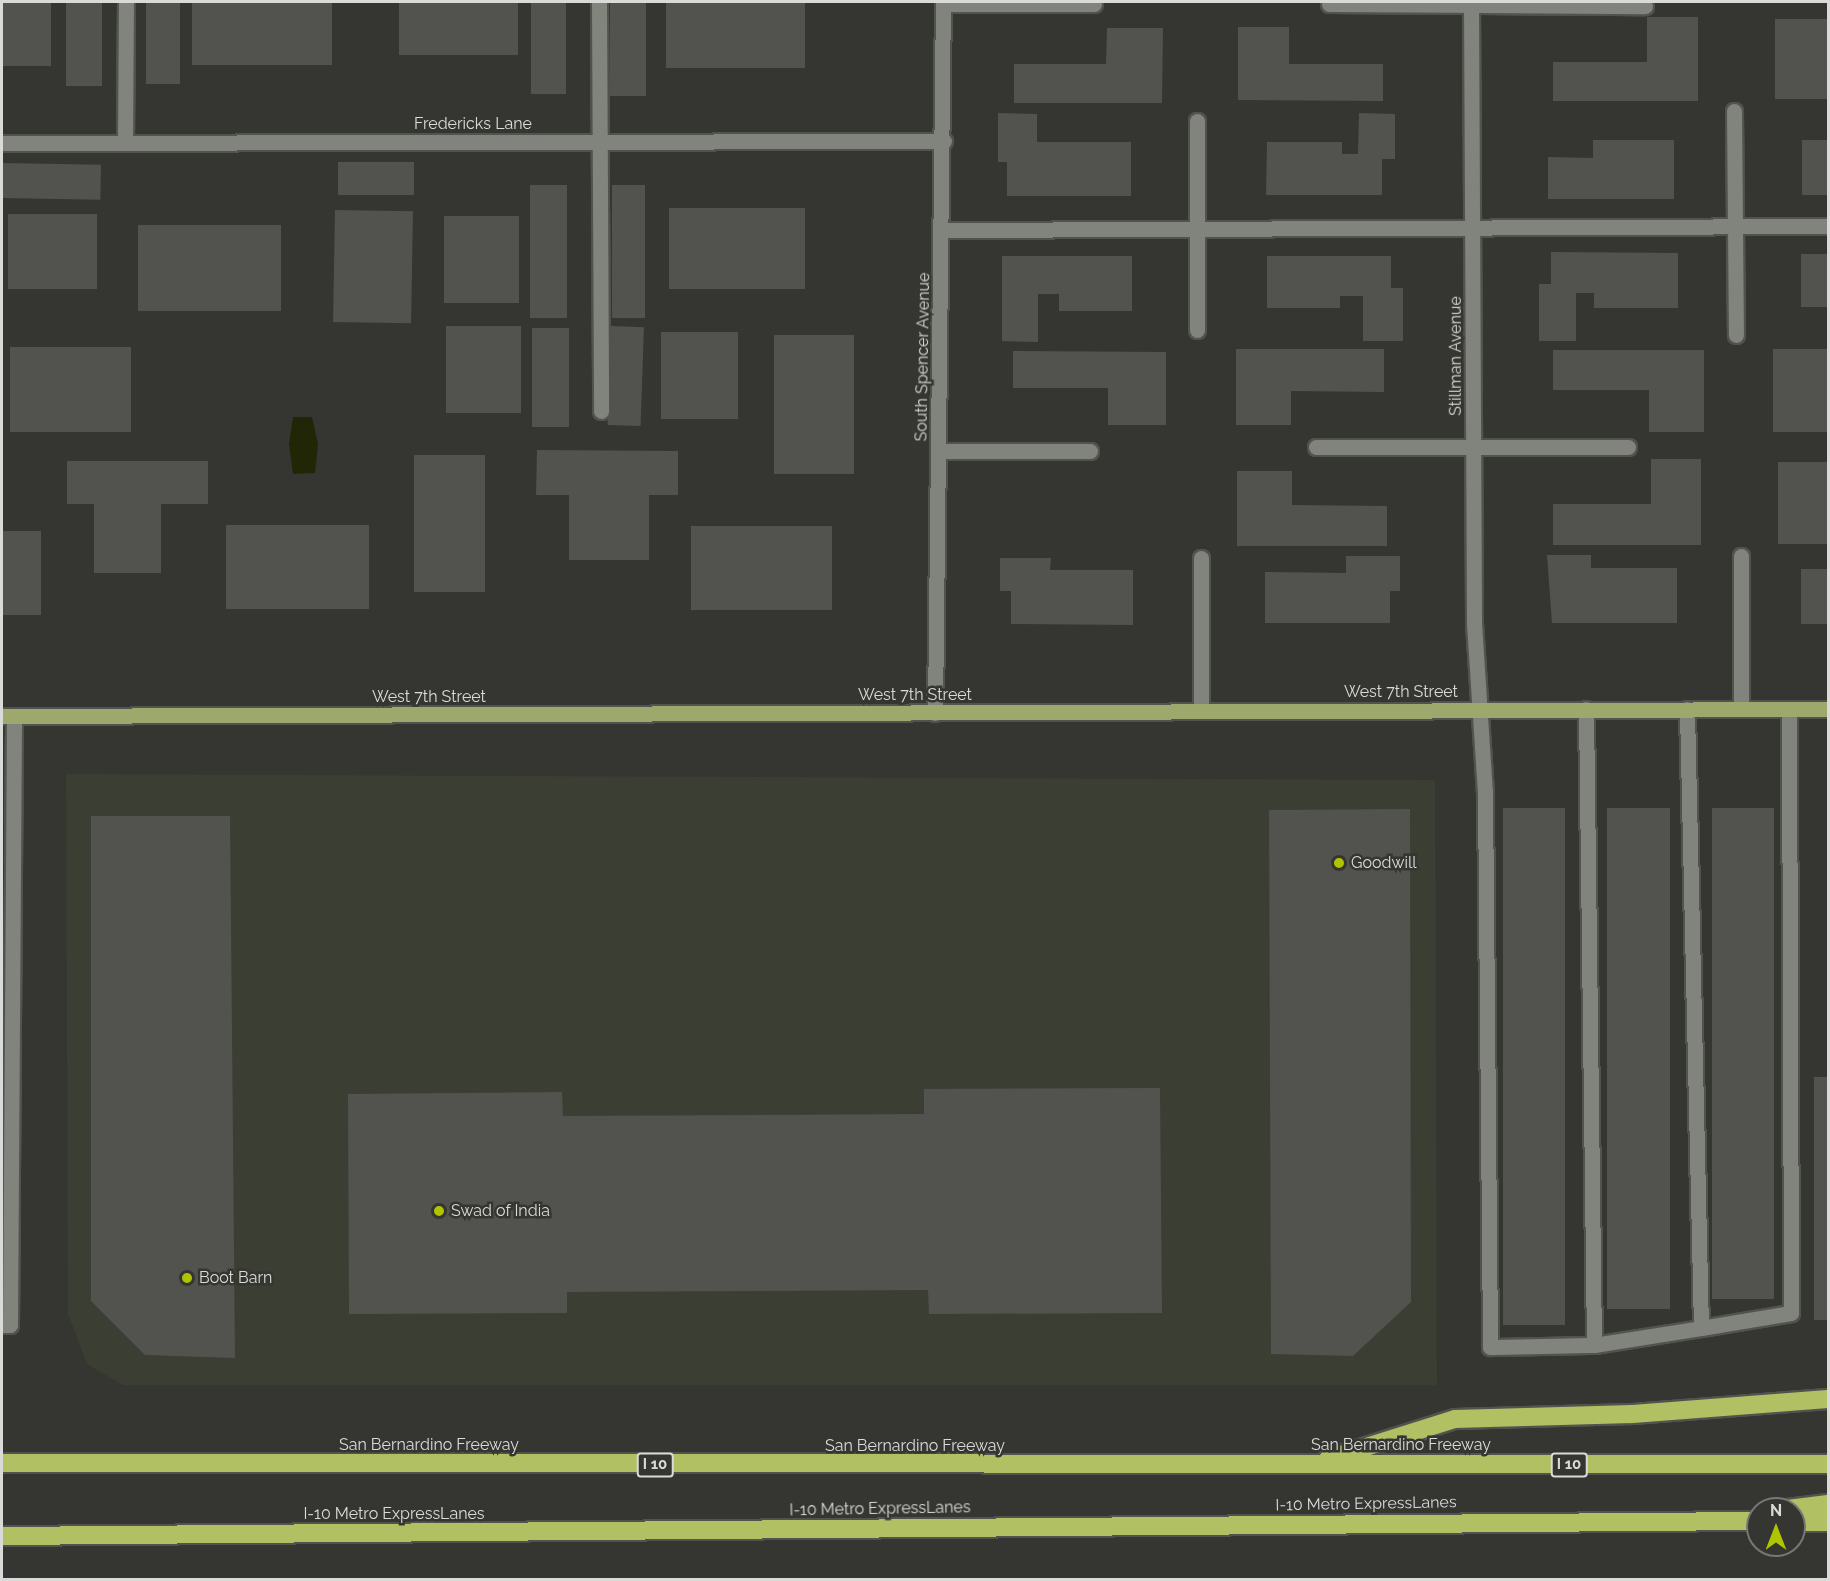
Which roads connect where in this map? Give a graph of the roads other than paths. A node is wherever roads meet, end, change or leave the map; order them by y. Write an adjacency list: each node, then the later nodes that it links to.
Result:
1 (126, 2): 13 (street)
2 (599, 2): 11 (street)
3 (944, 3): 5 (street); 10 (street, South Spencer Avenue)
4 (1472, 3): 6 (street); 7 (street); 16 (street, Stillman Avenue)
5 (1094, 4)
6 (1329, 4)
7 (1645, 6)
8 (1734, 111): 14 (street)
9 (1197, 121): 17 (street)
10 (944, 141): 11 (street, Fredericks Lane); 18 (street, South Spencer Avenue)
11 (600, 142): 13 (street, Fredericks Lane); 21 (street)
12 (2, 143): 13 (street, Fredericks Lane)
13 (124, 143)
14 (1735, 226): 15 (street); 16 (street); 20 (street)
15 (1828, 226)
16 (1474, 228): 17 (street); 23 (street, Stillman Avenue)
17 (1197, 229): 18 (street); 19 (street)
18 (943, 230): 25 (street, South Spencer Avenue)
19 (1197, 330)
20 (1736, 335)
21 (601, 411)
22 (1316, 447): 23 (street)
23 (1473, 447): 24 (street); 34 (street, Stillman Avenue)
24 (1628, 447)
25 (940, 451): 26 (street); 36 (street, South Spencer Avenue)
26 (1090, 451)
27 (1741, 556): 31 (street)
28 (1201, 558): 35 (street)
29 (1586, 709): 30 (main road, West 7th Street); 34 (main road, West 7th Street); 40 (street)
30 (1687, 709): 31 (main road, West 7th Street); 39 (street)
31 (1741, 709): 32 (main road, West 7th Street)
32 (1789, 709): 33 (main road, West 7th Street); 39 (street)
33 (1828, 709)
34 (1483, 710): 35 (main road, West 7th Street); 40 (street, Stillman Avenue)
35 (1201, 711): 36 (main road, West 7th Street)
36 (935, 713): 37 (main road, West 7th Street)
37 (8, 716): 38 (street)
38 (2, 1325)
39 (1701, 1328): 40 (street)
40 (1594, 1345)
41 (1828, 1399): 44 (highway)
42 (2, 1463): 44 (highway, San Bernardino Freeway / I 10)
43 (1828, 1464): 44 (highway, San Bernardino Freeway / I 10)
44 (1309, 1465)
45 (1828, 1504): 46 (highway)
46 (1806, 1507)
47 (1746, 1515): 48 (highway)
48 (1699, 1521): 49 (highway, I-10 Metro ExpressLanes); 52 (highway, I-10 Metro ExpressLanes)
49 (1746, 1521)
50 (1806, 1522): 51 (highway)
51 (1828, 1522)
52 (2, 1536)

